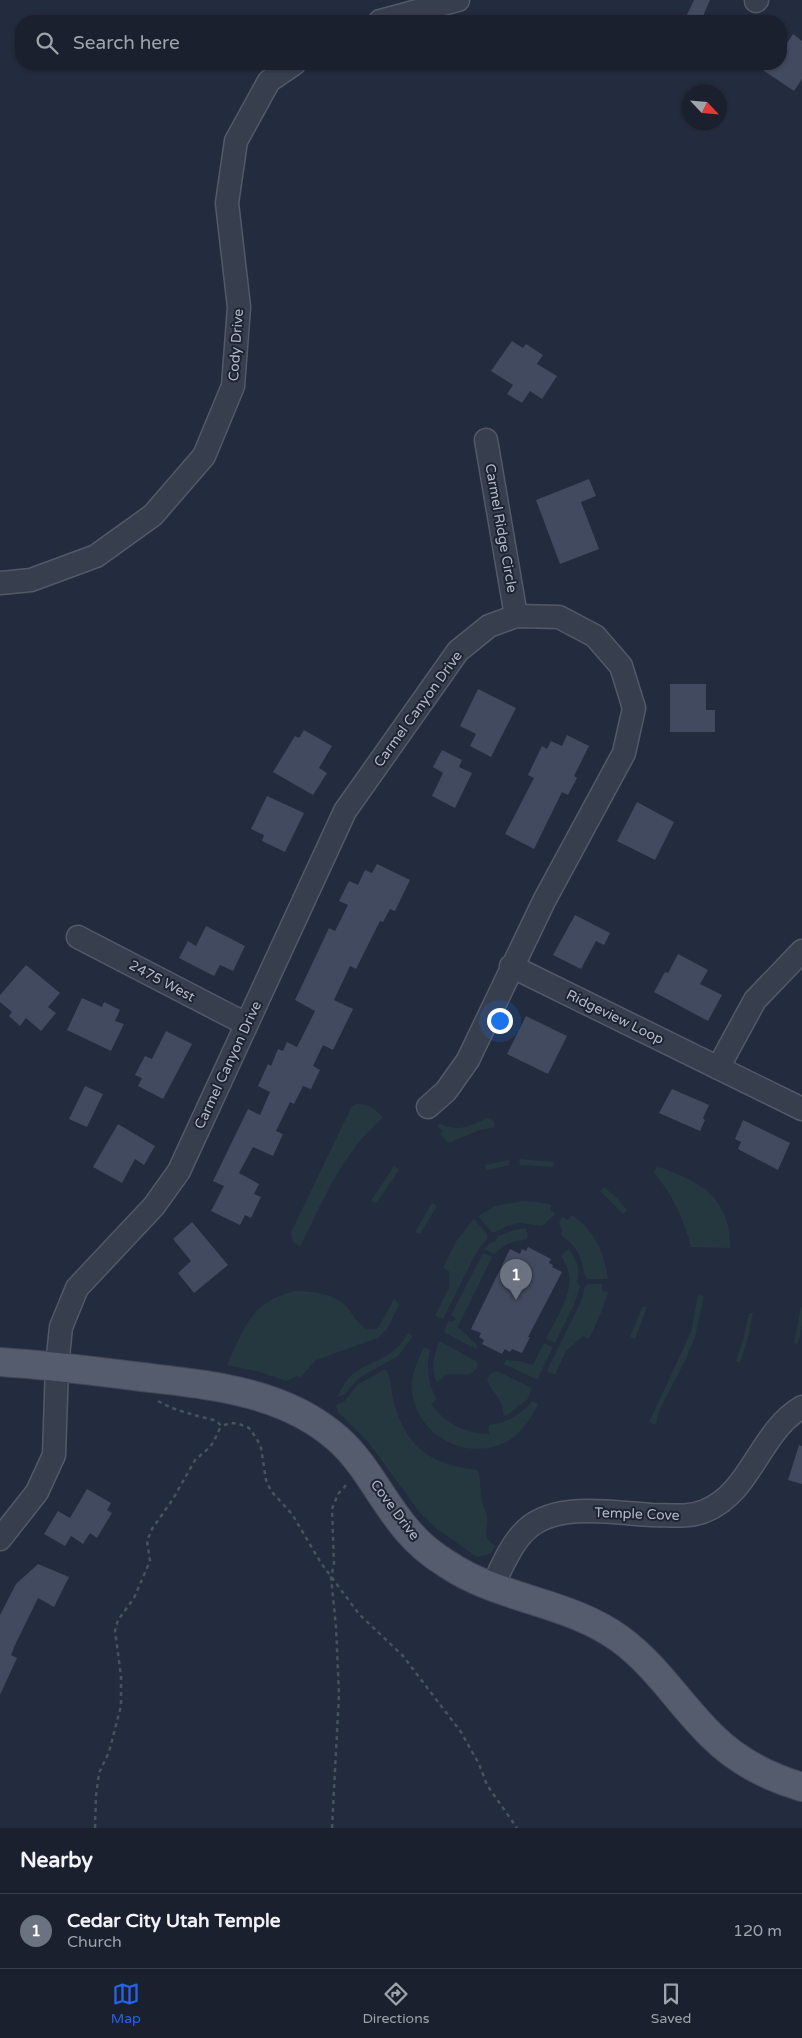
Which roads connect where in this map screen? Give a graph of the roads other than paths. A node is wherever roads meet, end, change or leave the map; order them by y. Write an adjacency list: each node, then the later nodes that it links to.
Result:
1 (458, 0): 2 (street)
2 (402, 15)
3 (286, 70): 5 (street, Cody Drive)
4 (486, 440): 6 (street, Carmel Ridge Circle)
5 (0, 583)
6 (516, 616): 9 (street, Carmel Canyon Drive); 10 (street, Carmel Canyon Drive)
7 (78, 937): 10 (street, 2475 West)
8 (802, 951): 11 (street)
9 (512, 966): 11 (street, Ridgeview Loop); 12 (street, Carmel Canyon Drive)
10 (246, 1024): 15 (street, Carmel Canyon Drive)
11 (718, 1068): 13 (street, Ridgeview Loop)
12 (428, 1107)
13 (802, 1109)
14 (0, 1362): 15 (main road, Cove Drive)
15 (57, 1366): 17 (street, Carmel Canyon Drive); 18 (main road, Cove Drive)
16 (802, 1407): 18 (street, Temple Cove)
17 (0, 1539)
18 (492, 1587): 19 (main road, Cove Drive)
19 (802, 1787)

